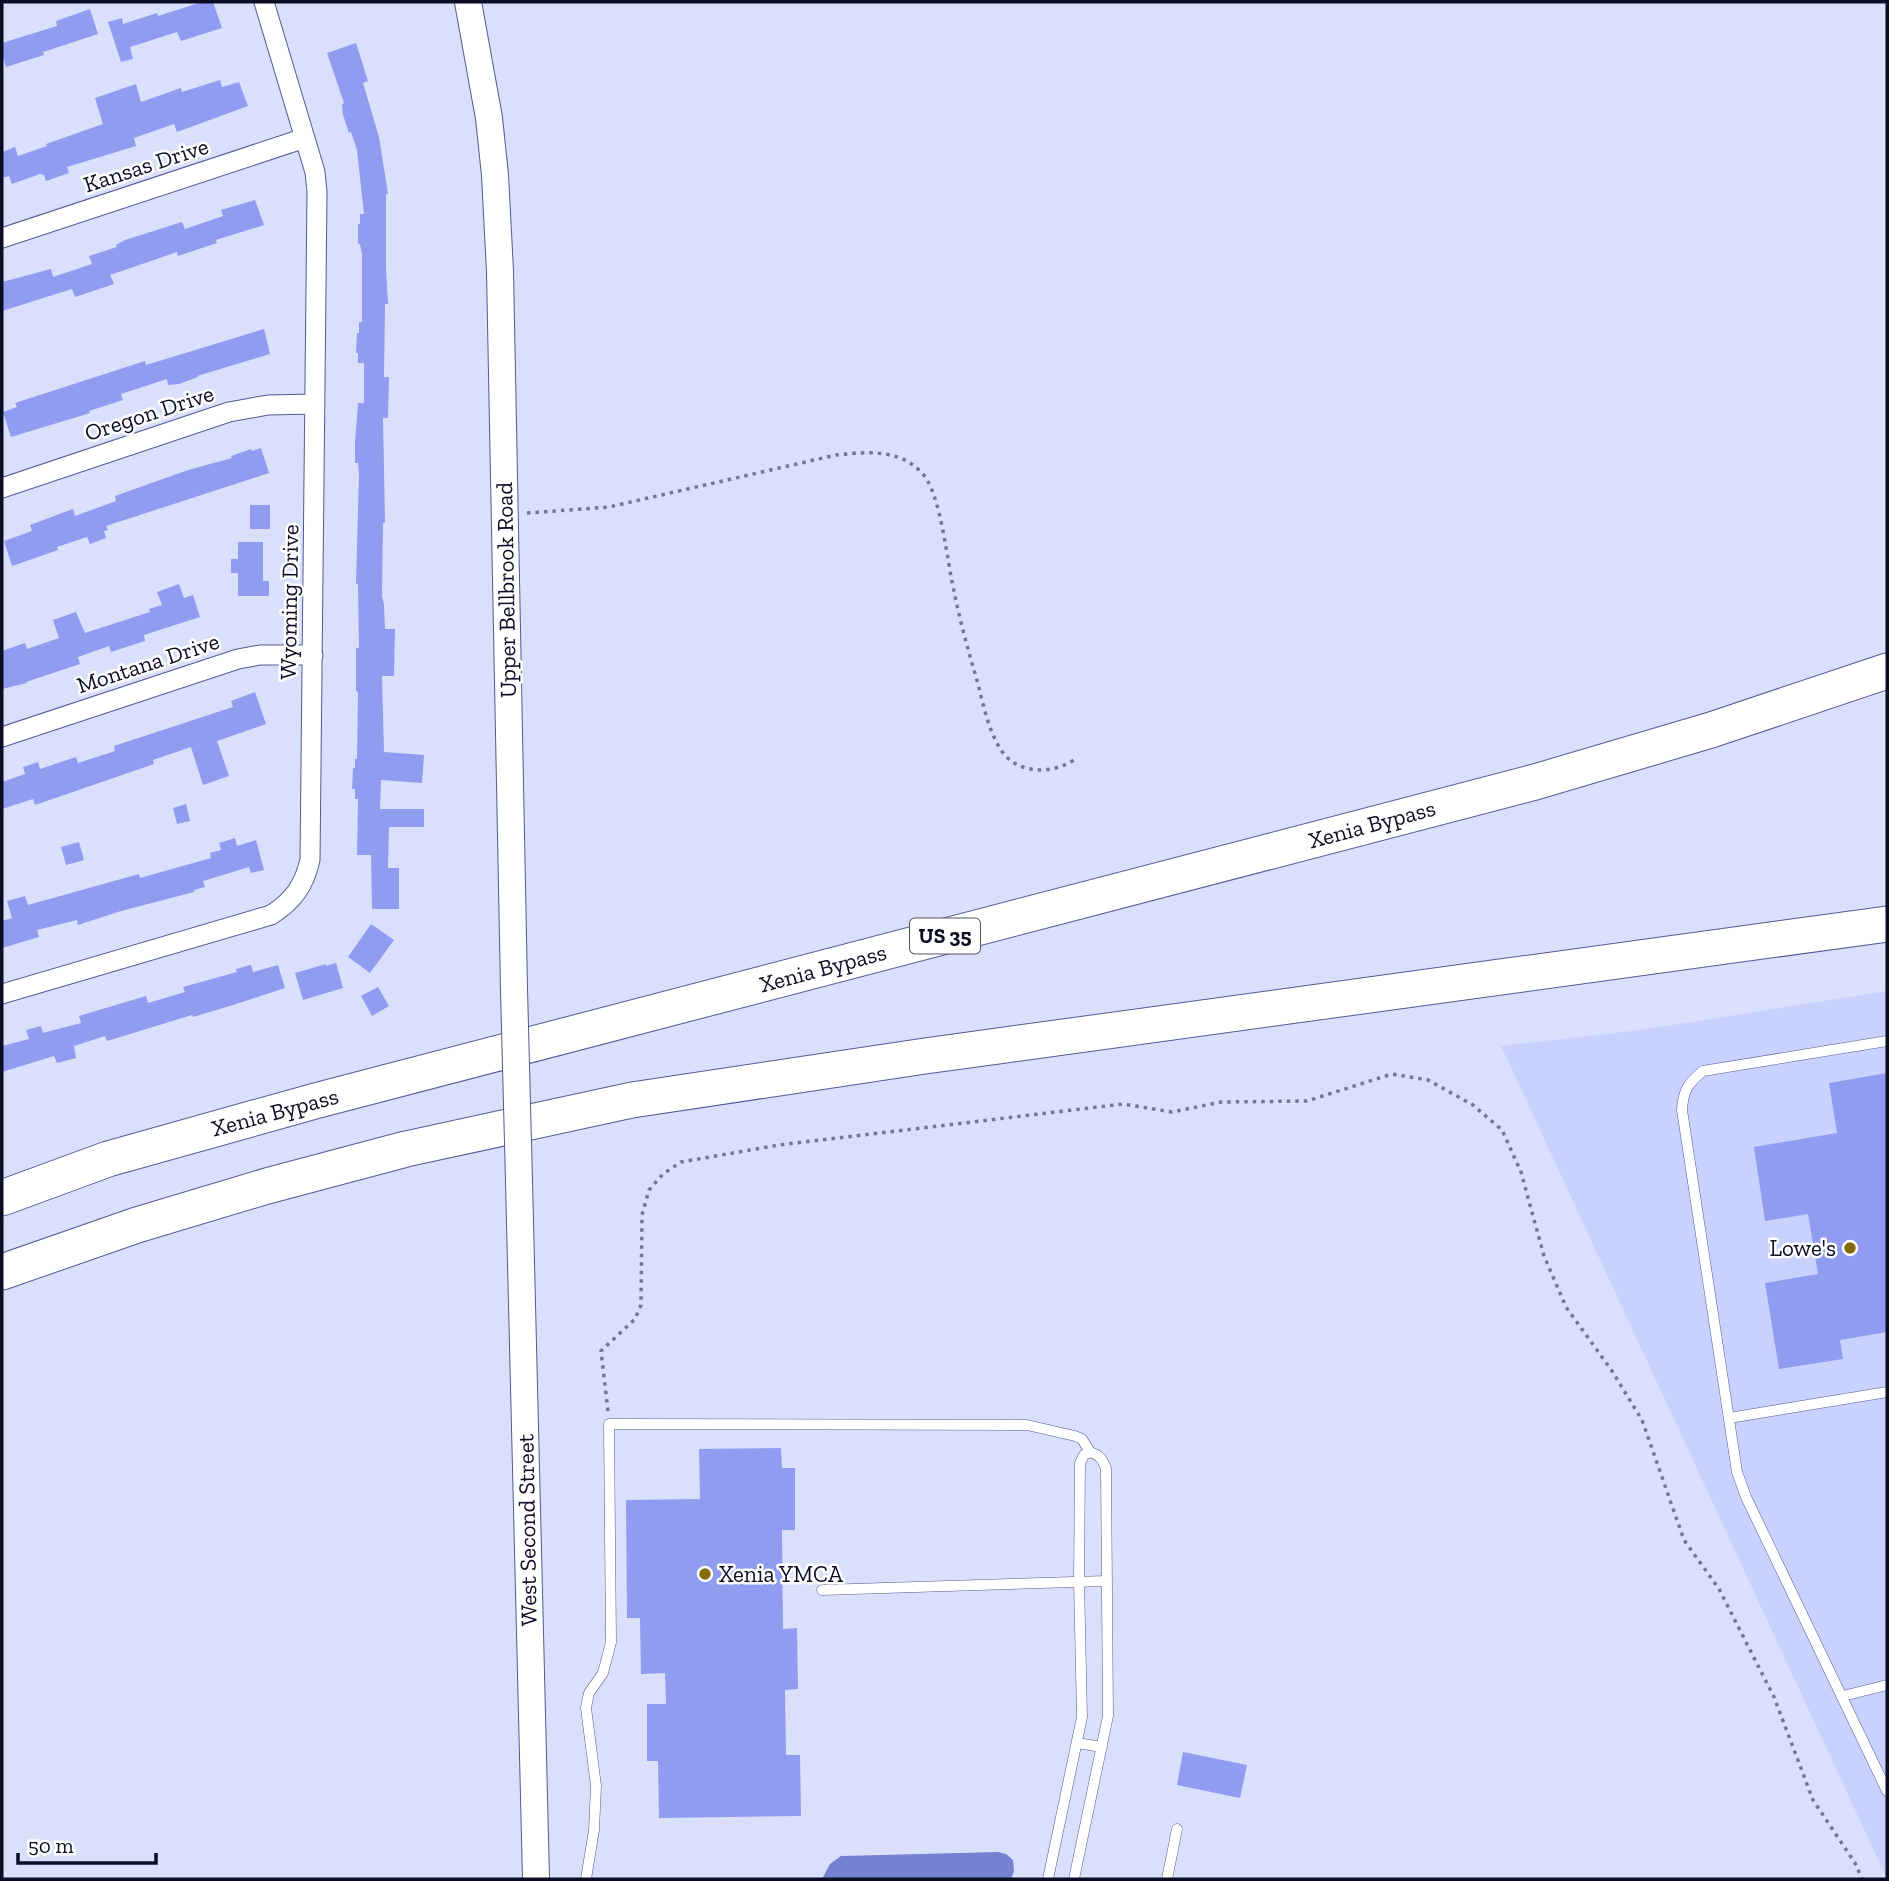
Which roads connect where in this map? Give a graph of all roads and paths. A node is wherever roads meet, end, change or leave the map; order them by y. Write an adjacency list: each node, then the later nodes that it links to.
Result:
1 (264, 2): 3 (street, Wyoming Drive)
2 (468, 2): 7 (main road, Upper Bellbrook Road)
3 (305, 138): 4 (street, Kansas Drive); 5 (street, Wyoming Drive)
4 (2, 238)
5 (315, 404): 6 (street, Oregon Drive); 8 (street, Wyoming Drive)
6 (2, 488)
7 (504, 514): 11 (path); 17 (main road, Upper Bellbrook Road, bridge)
8 (313, 655): 10 (street, Montana Drive); 15 (street, Wyoming Drive)
9 (1887, 671): 18 (highway, Xenia Bypass / US 35)
10 (2, 737)
11 (1077, 758)
12 (1887, 924): 14 (highway)
13 (1887, 937): 14 (highway)
14 (1701, 950): 19 (highway)
15 (2, 994)
16 (1887, 1041): 21 (lane)
17 (519, 1181): 33 (main road, West Second Street)
18 (2, 1198)
19 (2, 1272)
20 (1887, 1392): 21 (lane)
21 (1729, 1418): 28 (lane)
22 (610, 1424): 23 (lane); 34 (lane); 38 (path)
23 (1090, 1452): 24 (lane); 25 (lane)
24 (1079, 1581): 25 (lane); 26 (lane); 29 (lane)
25 (1106, 1581): 30 (lane)
26 (822, 1590)
27 (1887, 1685): 28 (lane)
28 (1843, 1696): 31 (lane)
29 (1077, 1743): 30 (lane); 35 (lane)
30 (1102, 1747): 36 (lane)
31 (1887, 1791)
32 (1177, 1829): 37 (lane)
33 (536, 1879)
34 (586, 1879)
35 (1048, 1879)
36 (1074, 1879)
37 (1167, 1879)
38 (1862, 1879)

